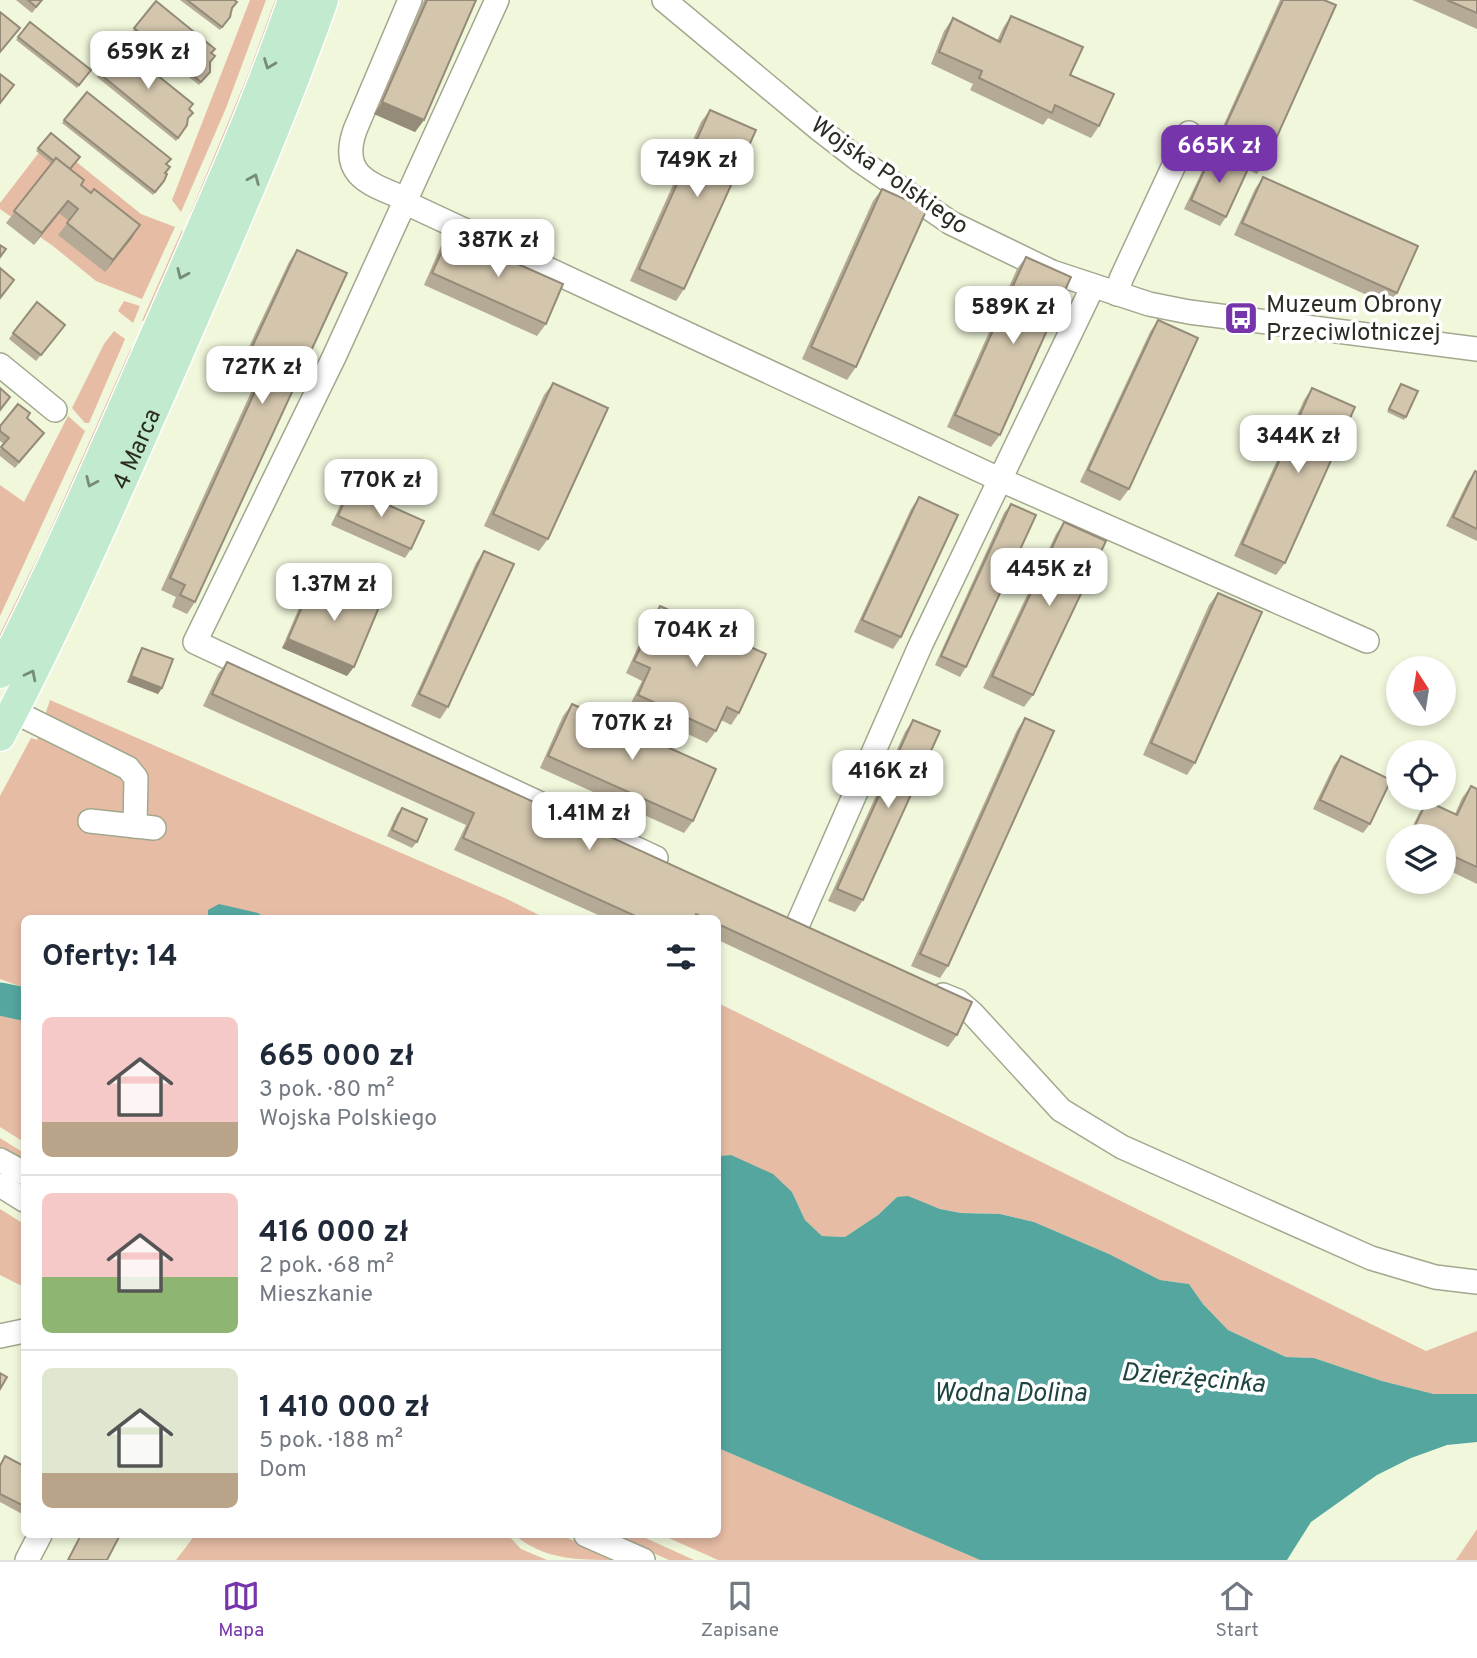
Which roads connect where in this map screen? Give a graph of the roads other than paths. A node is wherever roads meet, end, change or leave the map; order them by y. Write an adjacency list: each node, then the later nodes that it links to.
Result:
1 (293, 0): 15 (main road, 4 Marca, one-way to 15)
2 (323, 0): 16 (main road, 4 Marca, one-way to 2)
3 (410, 0): 7 (street)
4 (497, 0): 7 (street)
5 (664, 0): 8 (street, Wojska Polskiego)
6 (1189, 133): 9 (street)
7 (405, 201): 13 (street); 18 (street)
8 (1093, 286): 9 (street, Wojska Polskiego); 13 (street)
9 (1117, 294): 10 (street, Wojska Polskiego)
10 (1477, 348)
11 (0, 365): 12 (street)
12 (55, 410)
13 (1001, 480): 14 (street); 20 (street)
14 (1367, 641)
15 (0, 673)
16 (7, 724): 17 (street)
17 (90, 821)
18 (674, 867)
19 (772, 914): 20 (street)
20 (797, 926): 21 (street)
21 (820, 937)
22 (925, 987): 27 (street)
23 (0, 1160): 24 (street)
24 (21, 1171)
25 (0, 1185): 26 (street)
26 (21, 1198)
27 (1477, 1282)
28 (21, 1332): 29 (street)
29 (0, 1336)
30 (38, 1538): 32 (street)
31 (593, 1538): 33 (street)
32 (27, 1560)
33 (643, 1560)

